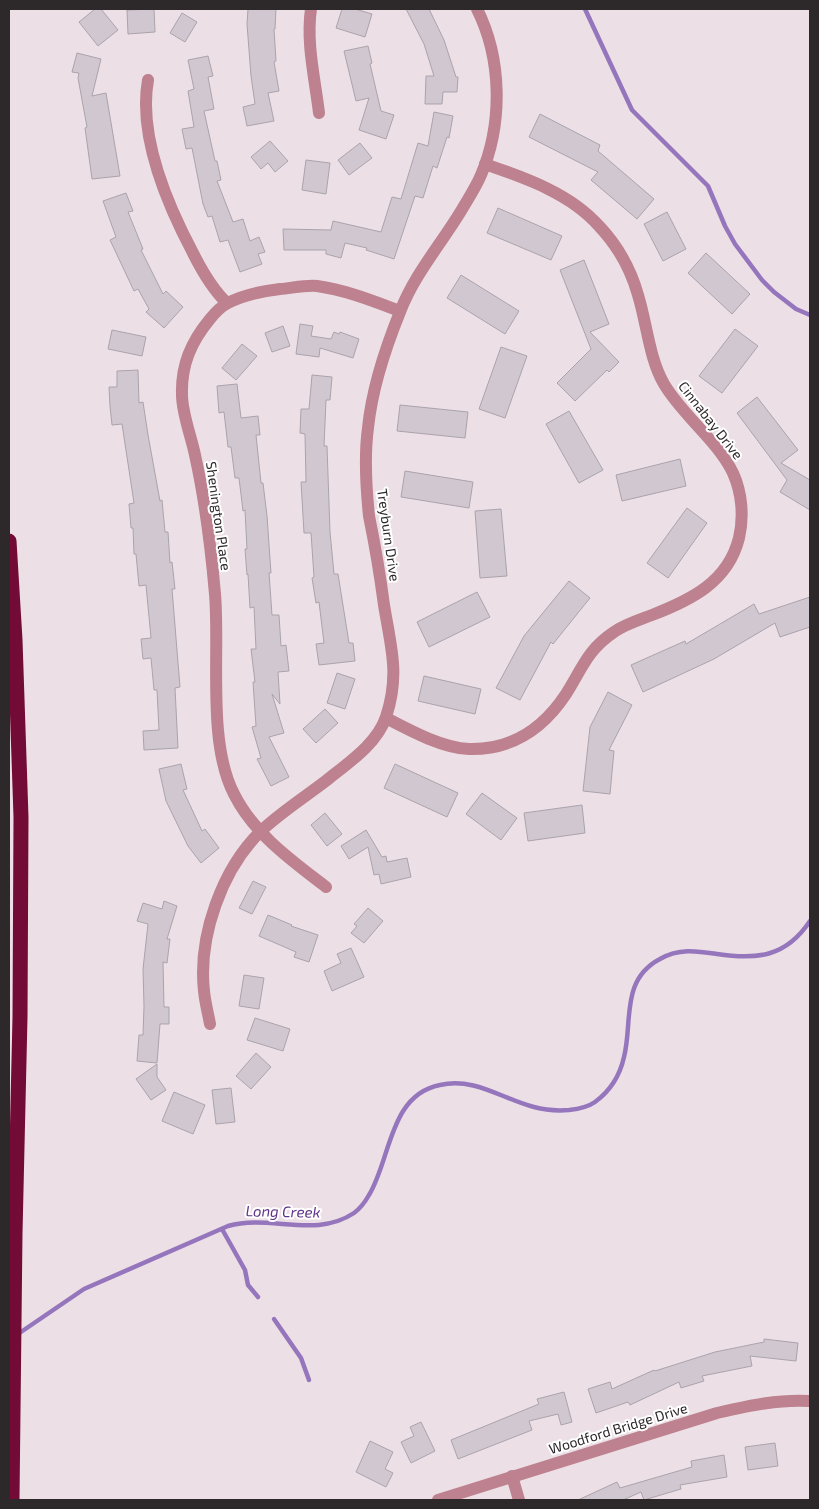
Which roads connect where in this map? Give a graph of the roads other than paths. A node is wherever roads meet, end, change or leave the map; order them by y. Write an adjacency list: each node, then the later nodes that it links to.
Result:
1 (311, 9): 4 (street)
2 (477, 9): 5 (street, Treyburn Drive)
3 (148, 80): 6 (street)
4 (319, 113)
5 (485, 164): 7 (street, Treyburn Drive); 9 (street, Cinnabay Drive)
6 (228, 303): 7 (street, Shenington Place); 10 (street, Shenington Place)
7 (400, 311): 9 (street, Treyburn Drive)
8 (9, 541): 15 (highway)
9 (386, 718): 10 (street, Treyburn Drive)
10 (260, 833): 11 (street, Shenington Place); 12 (street, Treyburn Drive)
11 (326, 887)
12 (210, 1024)
13 (810, 1402): 14 (street, Woodford Bridge Drive)
14 (512, 1476): 16 (street, Woodford Bridge Drive); 17 (street)
15 (12, 1500)
16 (438, 1500)
17 (519, 1500)

